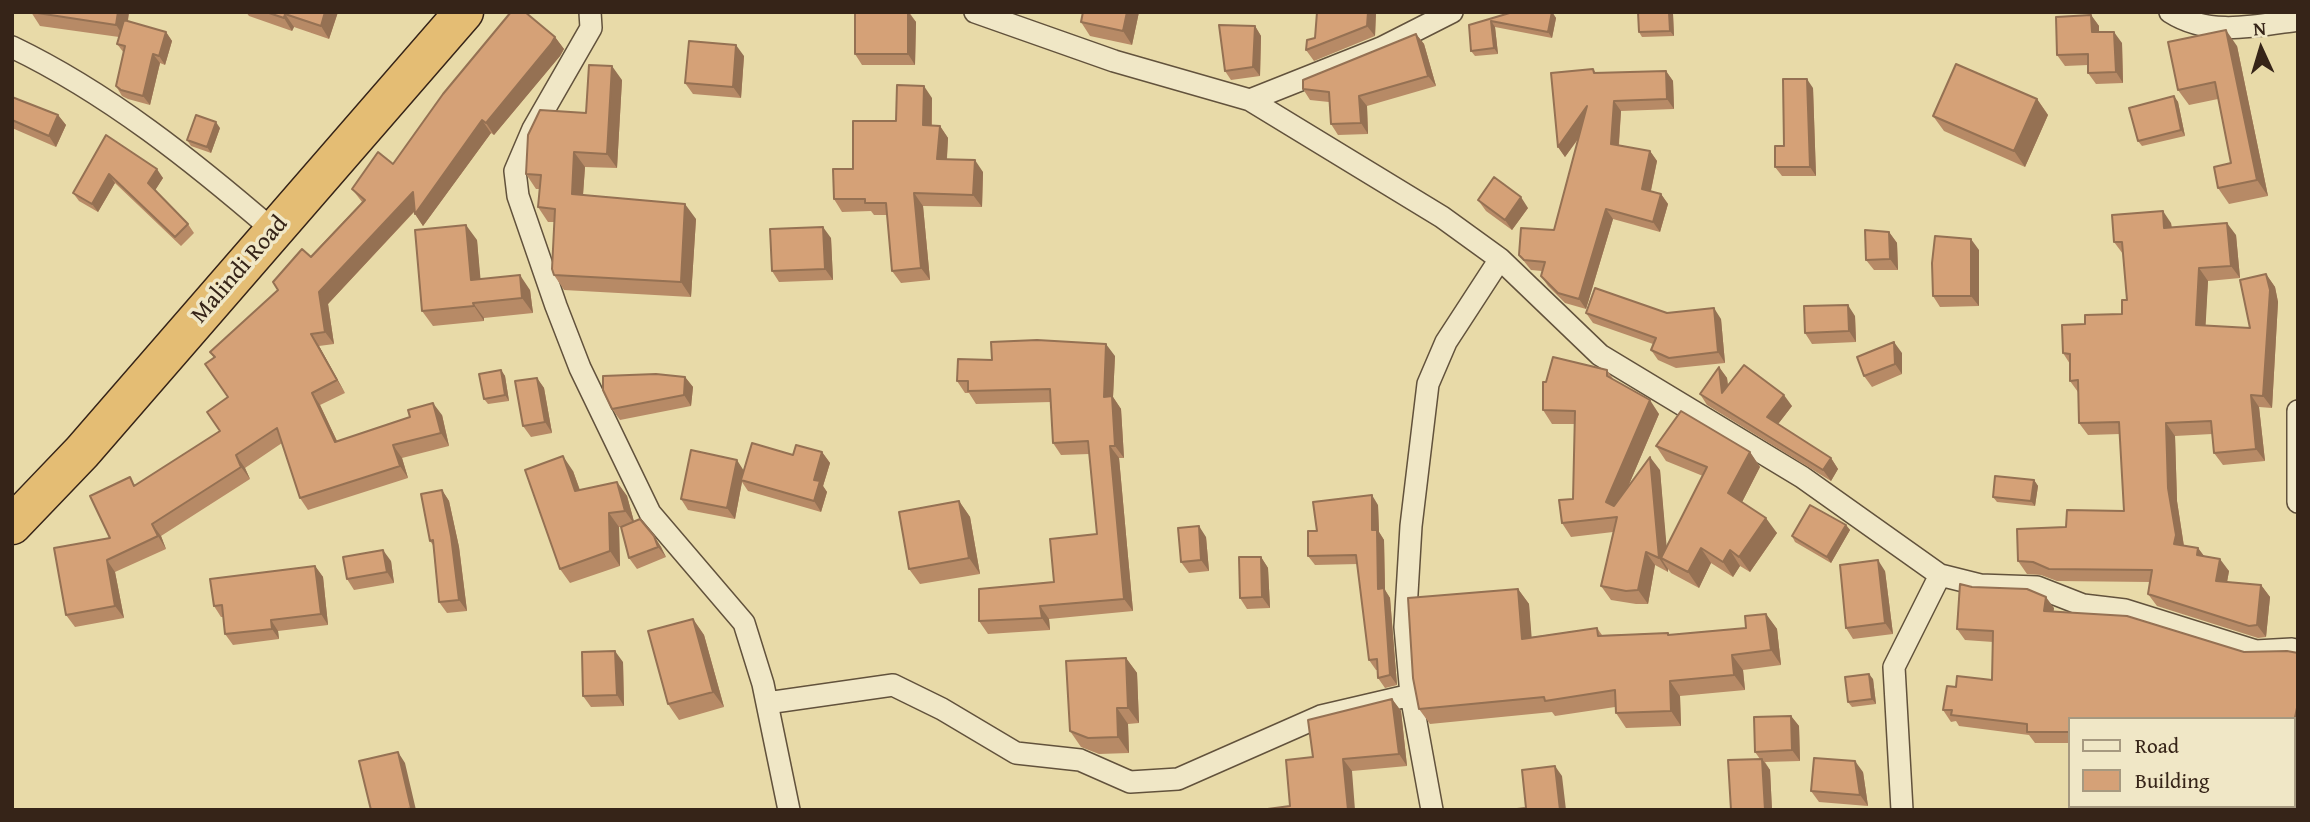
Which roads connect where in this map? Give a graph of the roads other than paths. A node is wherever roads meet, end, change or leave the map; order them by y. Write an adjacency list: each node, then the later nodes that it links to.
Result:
1 (464, 12): 9 (highway, Malindi Road)
2 (590, 12): 17 (street)
3 (975, 12): 8 (street)
4 (1451, 12): 8 (street)
5 (2170, 12): 6 (street)
6 (2298, 20)
7 (12, 47): 9 (street)
8 (1251, 100): 10 (street)
9 (274, 231): 13 (highway, Malindi Road)
10 (1500, 259): 14 (street); 16 (street)
11 (2297, 421): 12 (street)
12 (2298, 502)
13 (12, 525)
14 (1940, 575): 15 (street); 20 (street)
15 (2296, 646)
16 (1411, 695): 17 (street); 19 (street)
17 (767, 703): 18 (street)
18 (789, 810)
19 (1432, 810)
20 (1902, 810)

